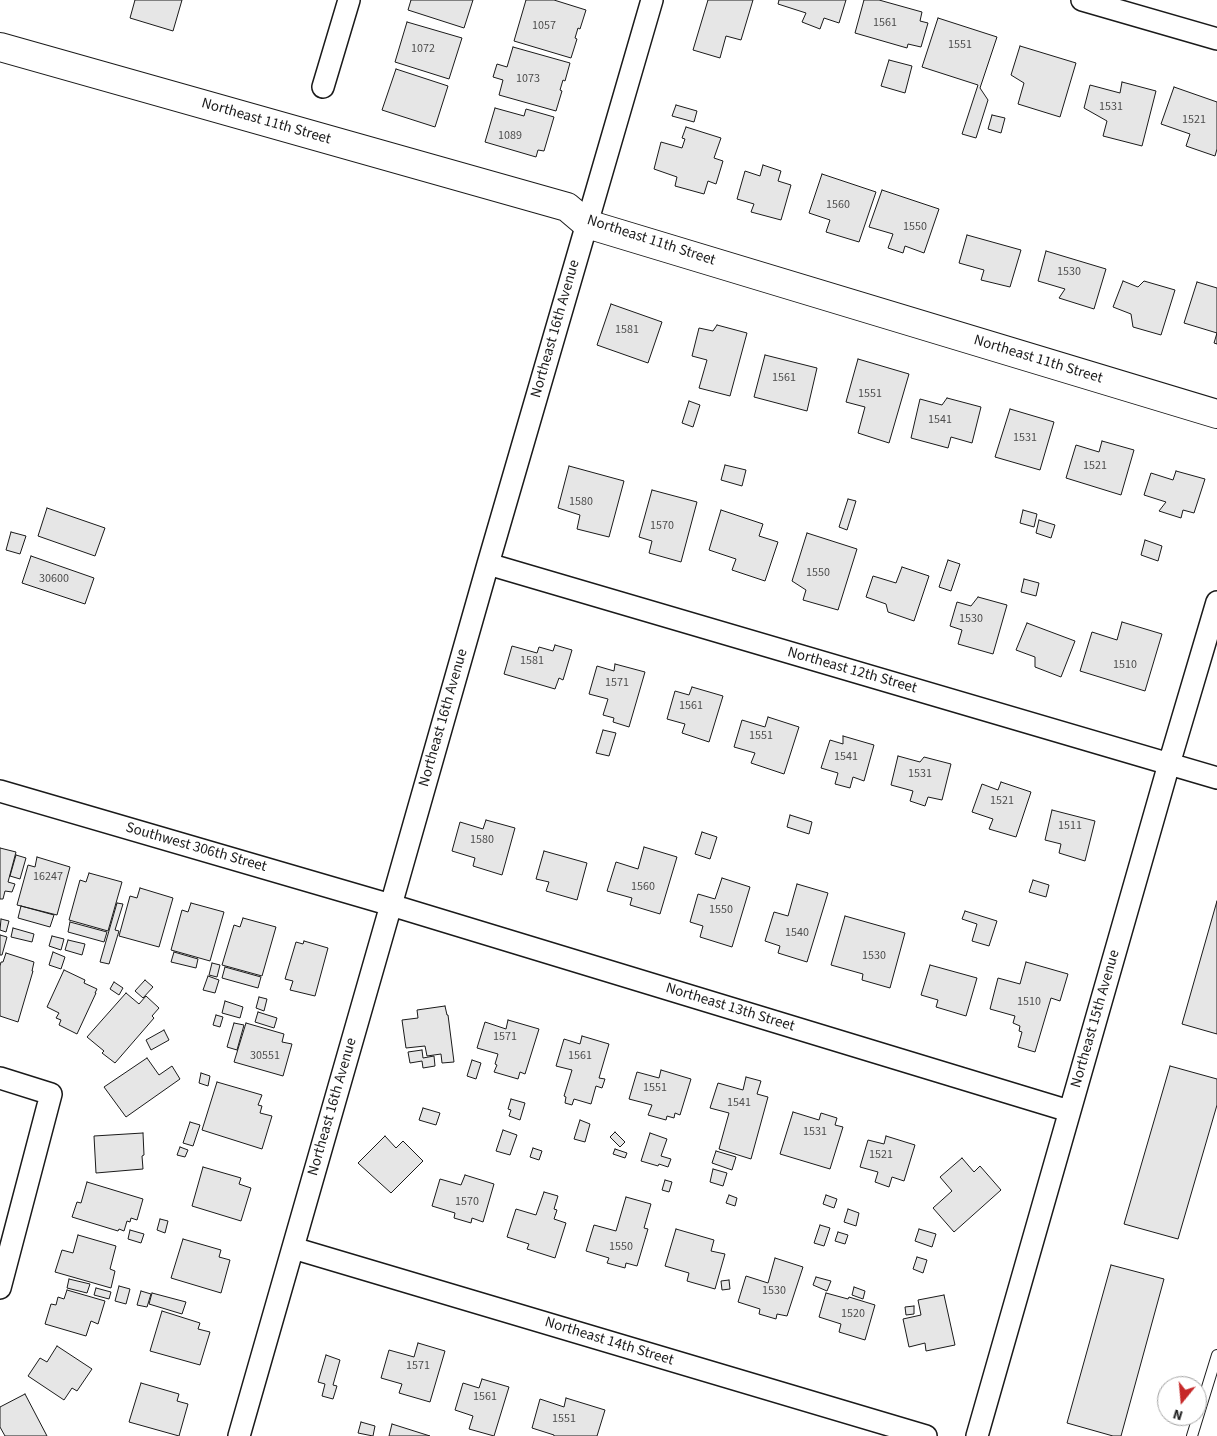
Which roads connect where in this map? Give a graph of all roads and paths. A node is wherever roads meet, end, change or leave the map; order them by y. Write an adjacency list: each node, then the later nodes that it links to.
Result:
1 (349, 0): 6 (street)
2 (652, 0): 7 (street, Northeast 16th Avenue)
3 (1082, 0): 4 (street)
4 (1217, 39)
5 (0, 47): 7 (street, Northeast 11th Street)
6 (323, 87)
7 (587, 224): 8 (street, Northeast 11th Street); 9 (street, Northeast 16th Avenue)
8 (1217, 414)
9 (488, 564): 11 (street, Northeast 12th Street); 14 (street, Northeast 16th Avenue)
10 (1217, 602): 11 (street, Northeast 15th Avenue)
11 (1169, 764): 12 (street, Northeast 12th Street); 16 (street, Northeast 15th Avenue)
12 (1217, 778)
13 (0, 791): 14 (street, Southwest 306th Street)
14 (391, 905): 16 (street, Northeast 13th Street); 17 (street, Northeast 16th Avenue)
15 (0, 1078): 18 (street)
16 (1069, 1111): 22 (street, Northeast 15th Avenue)
17 (293, 1248): 20 (street, Northeast 16th Avenue); 21 (street, Northeast 14th Street)
18 (0, 1288)
19 (1217, 1355): 23 (lane)
20 (239, 1436)
21 (926, 1436)
22 (977, 1436)
23 (1192, 1436)

